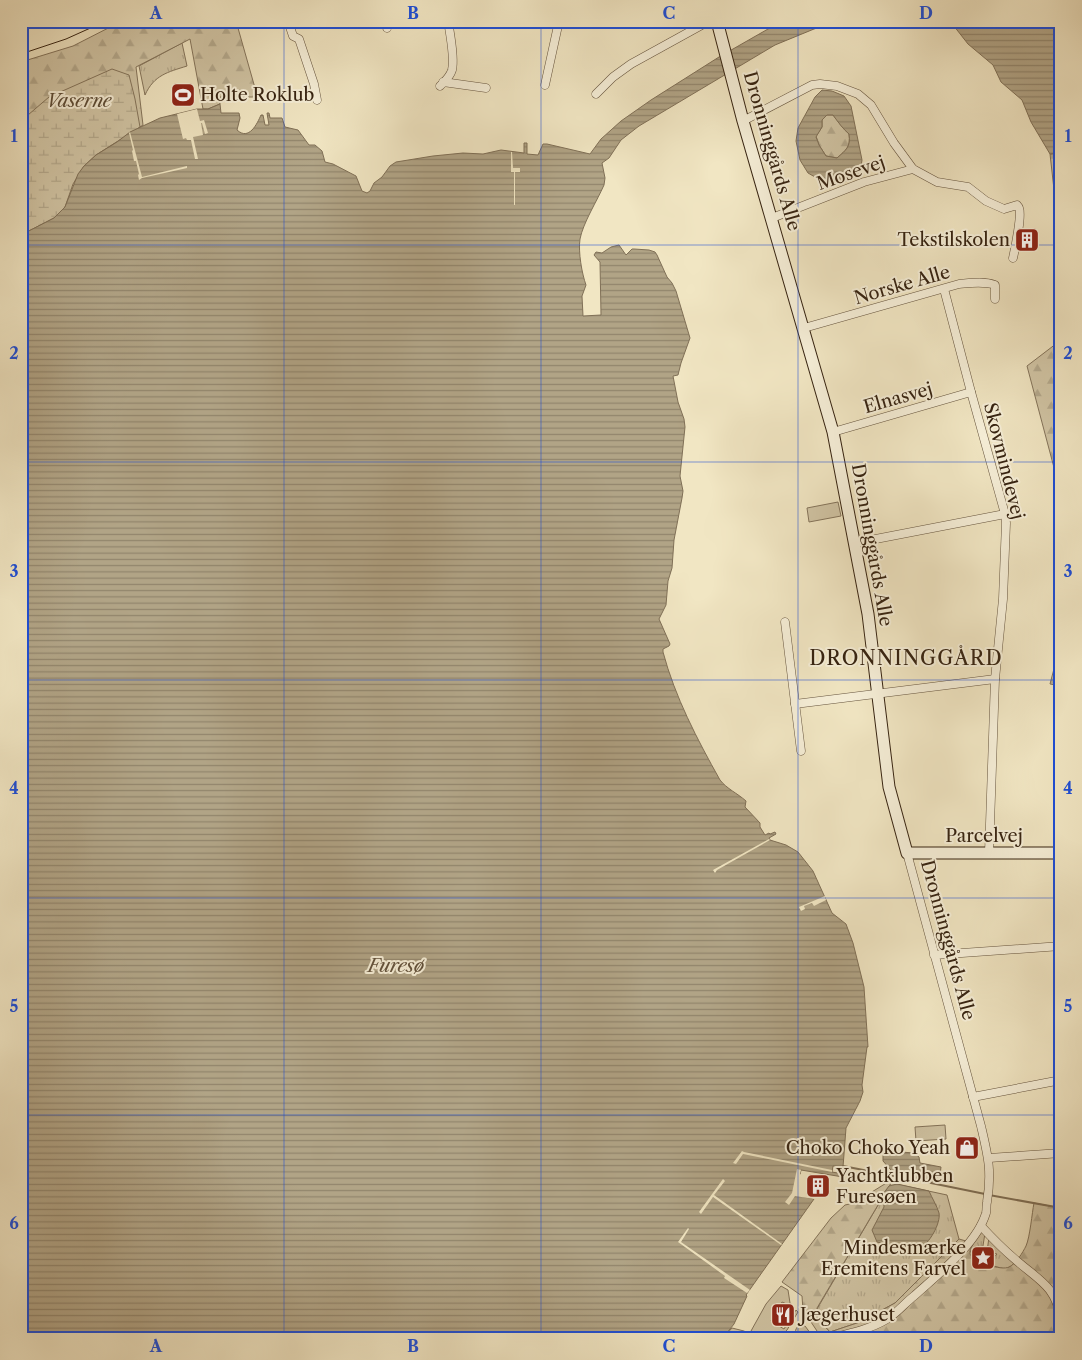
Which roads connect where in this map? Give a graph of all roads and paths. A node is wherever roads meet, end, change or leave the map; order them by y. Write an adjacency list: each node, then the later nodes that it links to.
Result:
1 (288, 21): 9 (street)
2 (448, 21): 7 (street)
3 (559, 21): 6 (street)
4 (709, 21): 8 (street)
5 (717, 21): 10 (street, Dronninggårds Alle)
6 (545, 85)
7 (486, 88)
8 (596, 94)
9 (317, 100)
10 (743, 121): 11 (street); 12 (street, Dronninggårds Alle)
11 (913, 170): 12 (street, Mosevej); 13 (street)
12 (772, 218): 16 (street, Dronninggårds Alle)
13 (1013, 258)
14 (944, 289): 15 (street, Norske Alle); 16 (street, Norske Alle); 17 (street, Skovmindevej)
15 (995, 299)
16 (804, 328): 18 (street, Dronninggårds Alle)
17 (971, 392): 18 (street, Elnasvej); 19 (street, Skovmindevej)
18 (833, 432): 20 (street, Dronninggårds Alle)
19 (1005, 514): 20 (street); 22 (street, Skovmindevej)
20 (855, 543): 23 (street, Dronninggårds Alle)
21 (785, 622): 24 (street)
22 (995, 680): 23 (street); 27 (street, Skovmindevej)
23 (877, 694): 24 (street); 26 (street, Dronninggårds Alle)
24 (795, 704): 25 (street)
25 (801, 751)
26 (907, 853): 27 (street, Parcelvej); 30 (street, Dronninggårds Alle)
27 (988, 853): 28 (street, Parcelvej)
28 (1061, 853)
29 (1061, 946): 30 (street)
30 (934, 955): 32 (street, Dronninggårds Alle)
31 (1061, 1080): 32 (street)
32 (972, 1097): 34 (street, Dronninggårds Alle)
33 (1061, 1153): 34 (street)
34 (988, 1158): 35 (street, Dronninggårds Alle)
35 (980, 1226): 36 (street); 38 (street, Dronninggårds Alle)
36 (1061, 1318)
37 (1061, 1335): 39 (street)
38 (826, 1339)
39 (1060, 1339)

